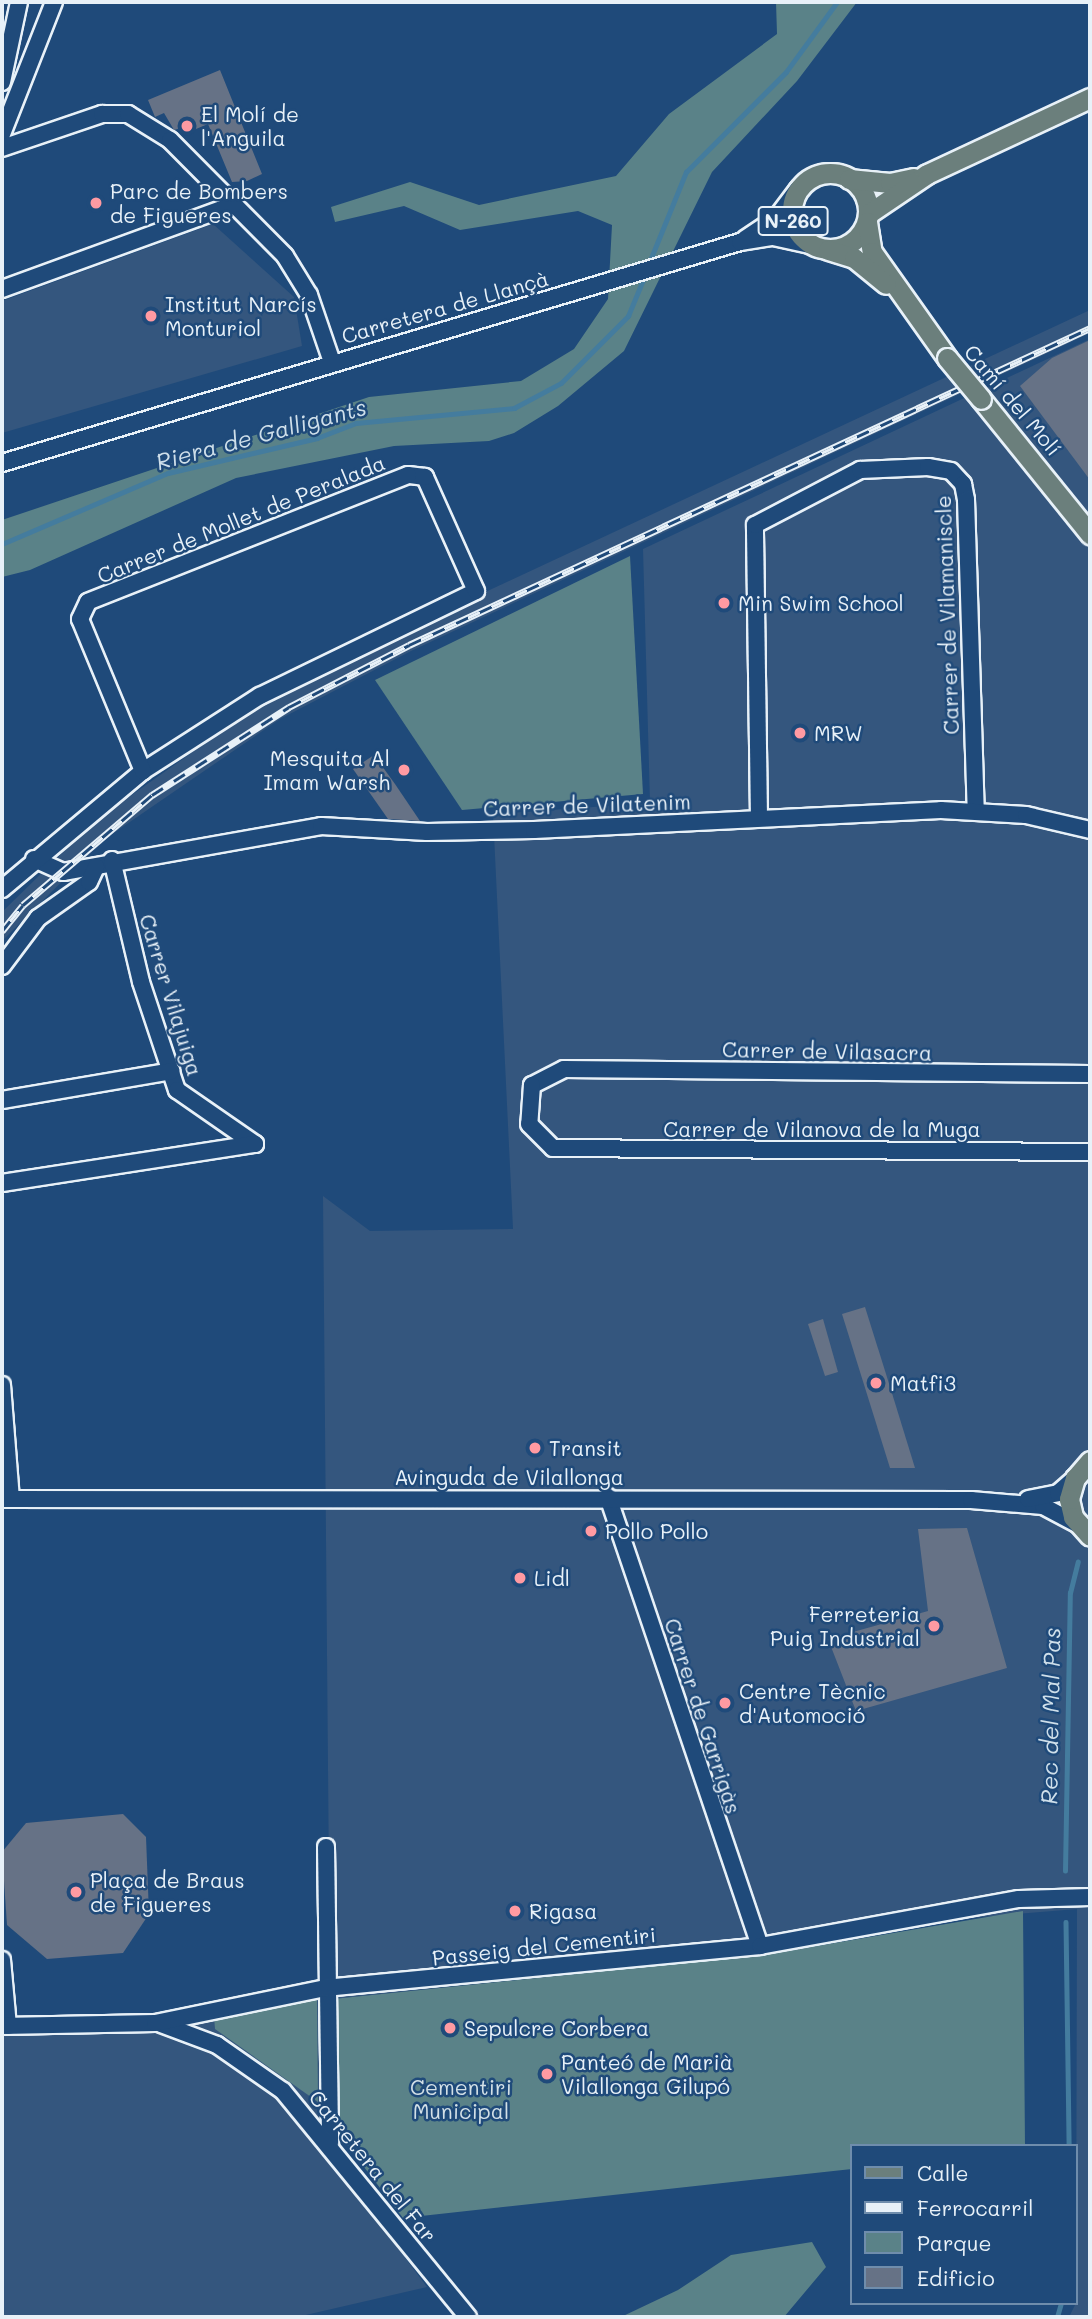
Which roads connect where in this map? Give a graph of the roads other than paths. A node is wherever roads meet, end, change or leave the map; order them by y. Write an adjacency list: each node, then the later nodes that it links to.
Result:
1 (19, 2): 3 (street)
2 (54, 2): 6 (street)
3 (5, 53): 4 (street)
4 (2, 82)
5 (1090, 98): 8 (main road, N-260)
6 (2, 134)
7 (2, 148): 11 (street)
8 (928, 174): 9 (main road, N-260); 12 (main road, N-260)
9 (849, 179): 10 (main road, N-260); 12 (main road)
10 (798, 189): 13 (street, Carretera de Llançà / N-260); 14 (main road, N-260)
11 (233, 205): 15 (street); 17 (street)
12 (867, 218): 14 (main road, N-260); 16 (main road, Camí del Molí)
13 (740, 242): 14 (street, Carretera de Llançà / N-260); 17 (street, Carretera de Llançà / N-260)
14 (821, 248): 16 (main road, Camí del Molí)
15 (2, 289)
16 (900, 295): 19 (main road, Camí del Molí, bridge)
17 (332, 362): 18 (street, Carretera de Llançà / N-260)
18 (2, 463)
19 (1090, 534)
20 (143, 771): 20 (street, Carrer de Mollet de Peralada); 24 (street)
21 (976, 811): 22 (street, Carrer de Vilatenim); 22 (street, Carrer de Vilamaniscle); 23 (street, Carrer de Vilatenim)
22 (759, 817): 25 (street, Carrer de Vilatenim)
23 (1088, 825)
24 (34, 859): 26 (street, Carrer de Vilatenim); 27 (street)
25 (112, 860): 26 (street, Carrer de Vilatenim); 30 (street, Carrer Vilajuiga)
26 (96, 867): 29 (street, Carrer de Vilatenim)
27 (8, 875): 28 (street)
28 (2, 889)
29 (2, 966)
30 (172, 1071): 32 (street); 35 (street, Carrer Vilajuiga)
31 (1090, 1074): 33 (street, Carrer de Vilasacra)
32 (2, 1100)
33 (553, 1148): 34 (street, Carrer de Vilanova de la Muga)
34 (1090, 1152)
35 (2, 1184)
36 (2, 1385): 40 (street)
37 (1090, 1461): 38 (main road)
38 (1075, 1478): 41 (street, Avinguda de Vilallonga); 42 (main road)
39 (608, 1497): 40 (street, Avinguda de Vilallonga); 41 (street, Avinguda de Vilallonga); 45 (street, Carrer de Garrigàs)
40 (6, 1499)
41 (1015, 1501): 42 (street, Avinguda de Vilallonga)
42 (1084, 1530)
43 (326, 1847): 47 (street)
44 (1090, 1897): 45 (street, Passeig del Cementiri)
45 (760, 1947): 47 (street, Passeig del Cementiri)
46 (2, 1960): 50 (street)
47 (326, 1988): 48 (street, Passeig del Cementiri); 52 (street)
48 (217, 2010): 49 (street, Passeig del Cementiri); 51 (street)
49 (155, 2022): 50 (street, Passeig del Cementiri); 51 (street, Carretera del Far)
50 (5, 2026)
51 (207, 2040): 52 (street, Carretera del Far)
52 (330, 2143): 53 (street, Carretera del Far)
53 (468, 2317)

